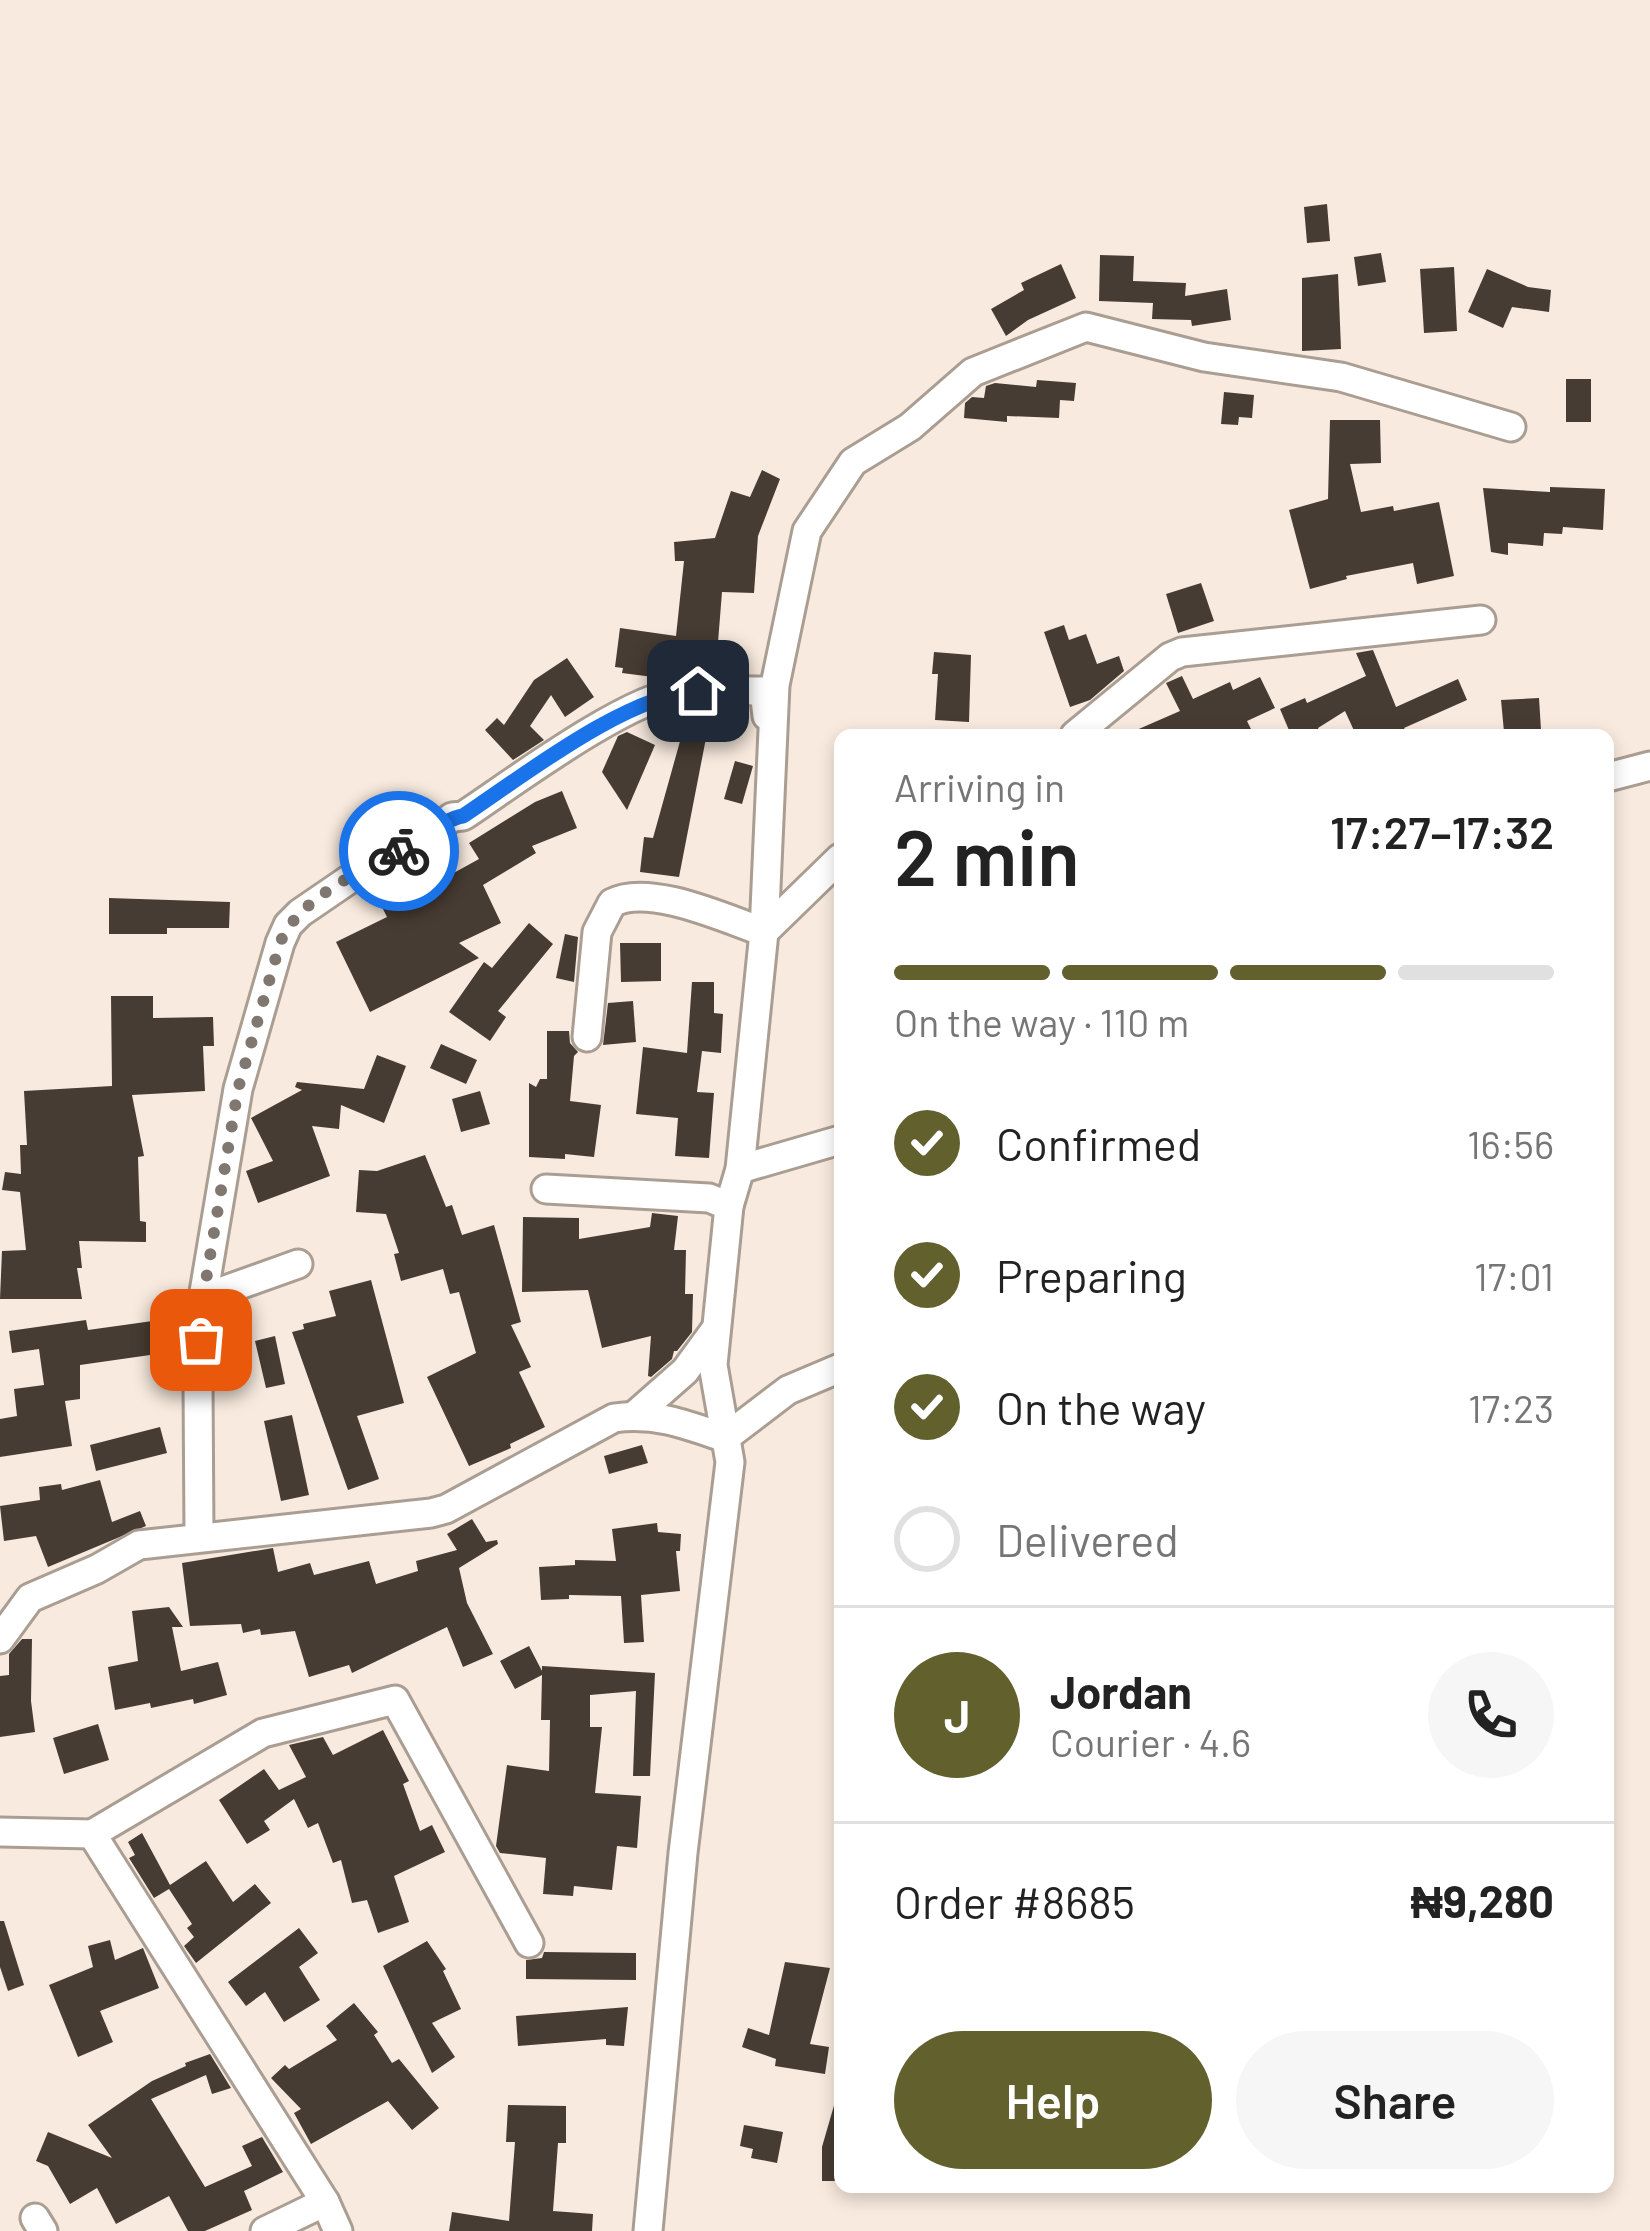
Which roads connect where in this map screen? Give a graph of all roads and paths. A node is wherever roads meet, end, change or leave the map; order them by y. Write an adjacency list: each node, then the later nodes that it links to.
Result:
1 (1510, 428): 4 (street)
2 (1480, 620): 3 (street)
3 (1082, 729)
4 (773, 758): 8 (street); 15 (street)
5 (1650, 766): 6 (street)
6 (1614, 775)
7 (834, 864): 8 (street)
8 (764, 932): 9 (street); 11 (street)
9 (587, 1037)
10 (834, 1142): 11 (street)
11 (740, 1169): 13 (street)
12 (546, 1189): 13 (street)
13 (729, 1206): 16 (street)
14 (298, 1264): 15 (street)
15 (203, 1298): 20 (street)
16 (718, 1327): 18 (street); 19 (street)
17 (834, 1371): 19 (street)
18 (635, 1415): 19 (street); 20 (street)
19 (725, 1438): 28 (street)
20 (199, 1535): 21 (street)
21 (0, 1639)
22 (0, 1832): 23 (street)
23 (92, 1834): 24 (street); 25 (street)
24 (529, 1943)
25 (325, 2202): 26 (street); 27 (street)
26 (265, 2231)
27 (338, 2231)
28 (648, 2231)

